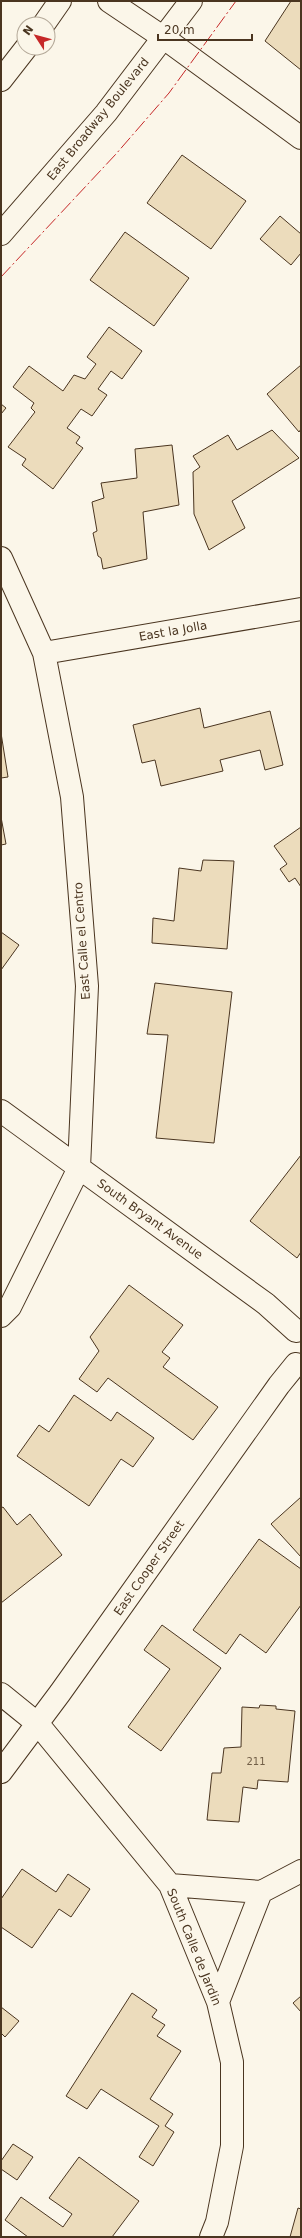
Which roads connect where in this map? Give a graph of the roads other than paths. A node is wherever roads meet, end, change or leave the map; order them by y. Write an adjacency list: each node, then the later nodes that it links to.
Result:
1 (60, 1): 4 (street)
2 (109, 1): 5 (street)
3 (191, 1): 5 (street, East Broadway Boulevard)
4 (50, 16)
5 (164, 38): 8 (street); 9 (street, East Broadway Boulevard)
6 (20, 56): 7 (street)
7 (1, 80)
8 (301, 138)
9 (1, 234)
10 (1, 558): 12 (street, East Calle el Centro)
11 (301, 609): 12 (street, East la Jolla)
12 (44, 654): 14 (street, East Calle el Centro)
13 (1, 1111): 14 (street, South Bryant Avenue)
14 (79, 1168): 15 (street, East Calle el Centro); 16 (street, South Bryant Avenue)
15 (1, 1316)
16 (298, 1328): 17 (street)
17 (299, 1366): 19 (street, East Cooper Street)
18 (1, 1694): 19 (street, South Calle de Jardin)
19 (38, 1724): 20 (street, East Cooper Street); 22 (street, South Calle de Jardin)
20 (1, 1772)
21 (301, 1871): 23 (street)
22 (170, 1885): 23 (street); 24 (street, South Calle de Jardin)
23 (261, 1892): 24 (street)
24 (218, 2002): 25 (street, South Calle de Jardin)
25 (211, 2237)

